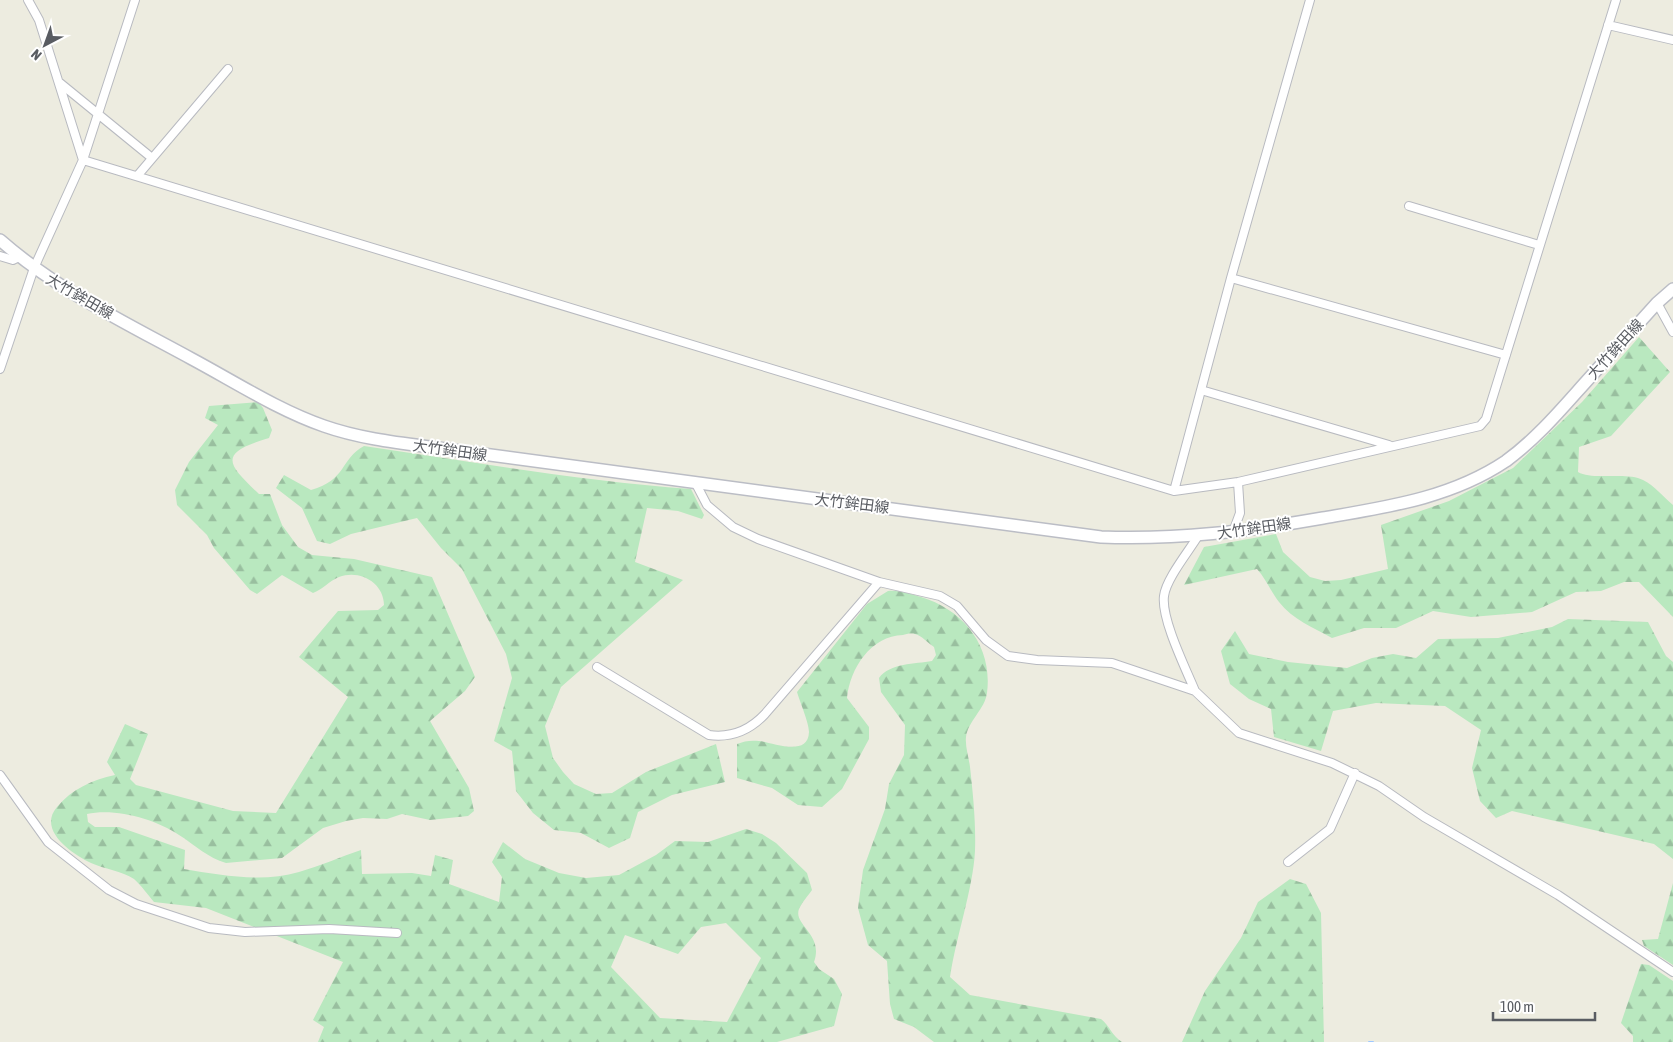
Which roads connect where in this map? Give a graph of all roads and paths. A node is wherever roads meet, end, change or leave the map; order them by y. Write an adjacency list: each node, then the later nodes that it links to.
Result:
1 (28, 0): 8 (street)
2 (135, 0): 9 (street)
3 (1310, 0): 19 (street)
4 (1616, 0): 5 (street)
5 (1608, 25): 6 (street); 15 (street)
6 (1673, 40)
7 (228, 69): 10 (street)
8 (60, 82): 9 (street); 11 (street)
9 (99, 113): 10 (street); 11 (street)
10 (152, 158): 12 (street)
11 (83, 160): 12 (street); 18 (street)
12 (138, 175): 20 (street)
13 (1409, 206): 15 (street)
14 (0, 240): 17 (main road, 大竹鉾田線)
15 (1539, 245): 25 (street)
16 (0, 256): 17 (street)
17 (19, 257): 18 (main road, 大竹鉾田線)
18 (34, 268): 26 (street); 29 (main road, 大竹鉾田線)
19 (1231, 278): 25 (street); 27 (street)
20 (496, 285): 22 (street); 31 (street)
21 (1673, 289): 23 (main road, 大竹鉾田線)
22 (504, 294)
23 (1657, 302): 24 (street); 32 (main road, 大竹鉾田線)
24 (1673, 332)
25 (1506, 355): 28 (street)
26 (0, 369)
27 (1201, 390): 28 (street); 31 (street)
28 (1391, 446): 30 (street)
29 (695, 482): 33 (main road, 大竹鉾田線); 34 (street)
30 (1238, 482): 31 (street); 32 (street)
31 (1174, 491)
32 (1233, 532): 33 (main road, 大竹鉾田線)
33 (1198, 536): 36 (street)
34 (879, 582): 35 (street); 36 (street)
35 (597, 667)
36 (1195, 691): 37 (street)
37 (1355, 774): 39 (street); 41 (street)
38 (0, 776): 40 (street)
39 (1288, 862)
40 (397, 933)
41 (1673, 972)

